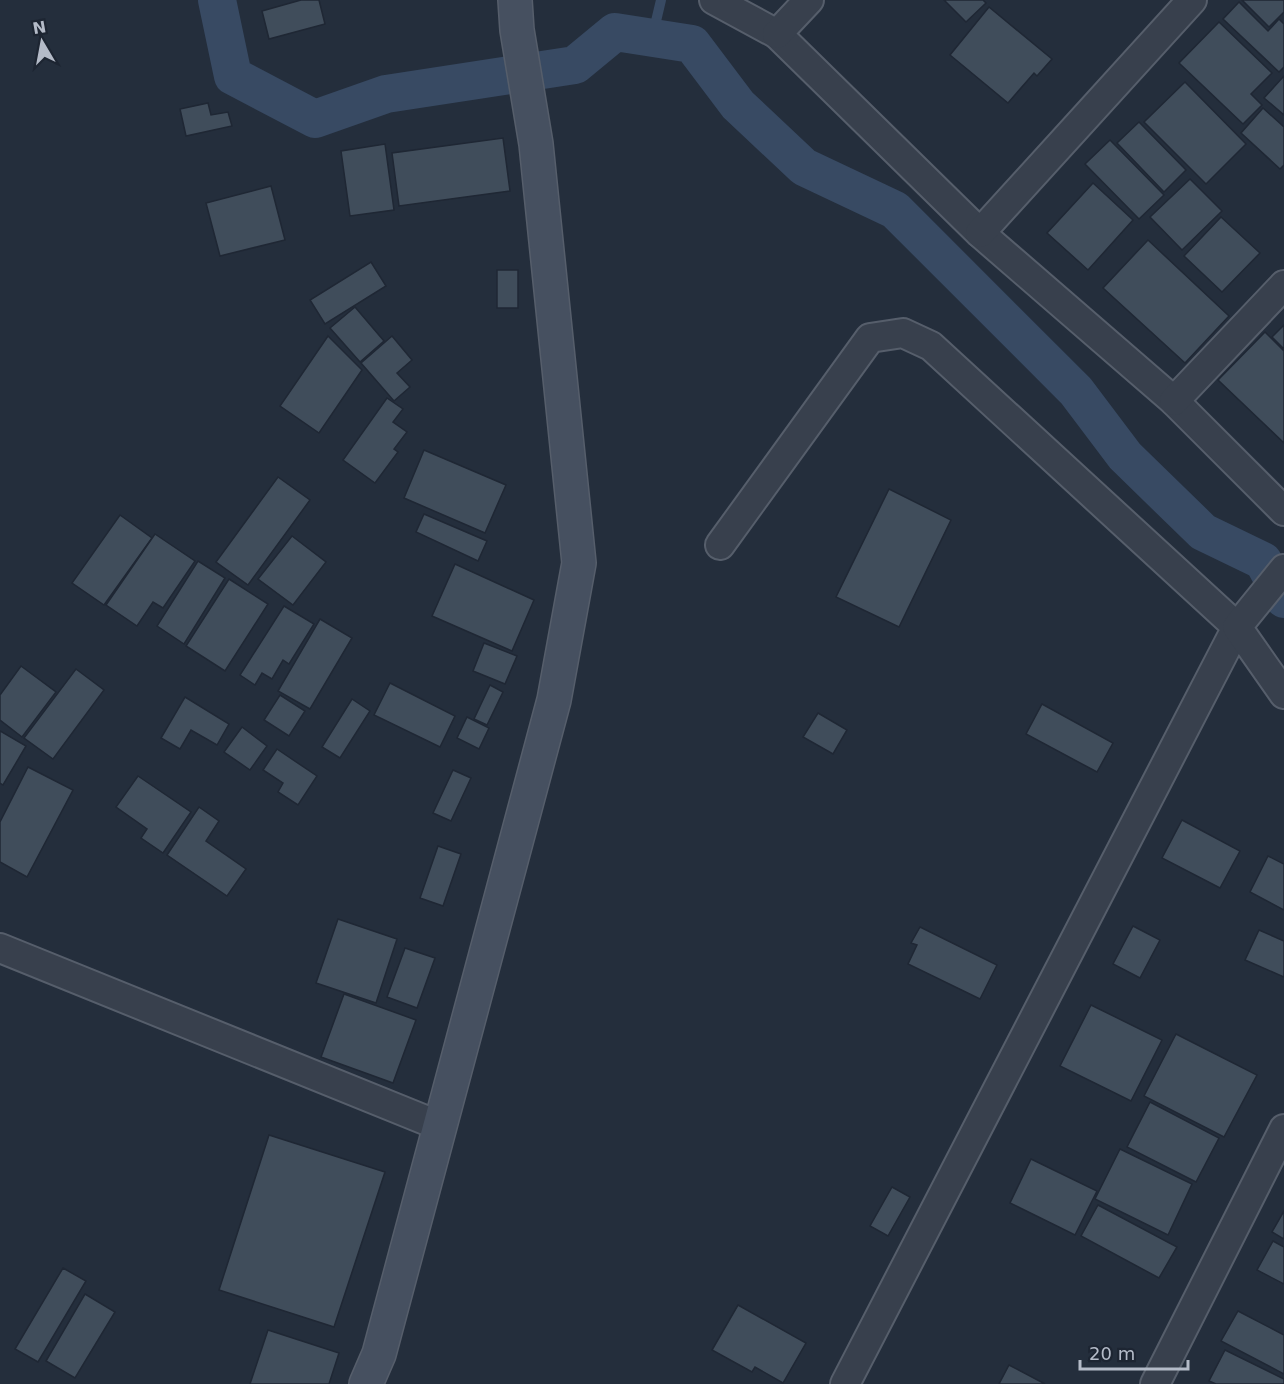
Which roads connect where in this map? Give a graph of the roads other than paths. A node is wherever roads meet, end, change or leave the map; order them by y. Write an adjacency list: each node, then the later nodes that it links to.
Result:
1 (714, 0): 5 (street)
2 (809, 0): 5 (street)
3 (1192, 0): 6 (street)
4 (516, 15): 15 (main road)
5 (777, 34): 6 (street)
6 (980, 233): 8 (street)
7 (1284, 285): 8 (street)
8 (1174, 402): 9 (street)
9 (1284, 511)
10 (720, 545): 12 (street)
11 (1284, 569): 12 (street)
12 (1237, 627): 13 (street); 18 (street)
13 (1284, 694)
14 (0, 948): 15 (street)
15 (440, 1126): 17 (main road)
16 (1284, 1130): 19 (street)
17 (366, 1384)
18 (845, 1384)
19 (1155, 1384)

